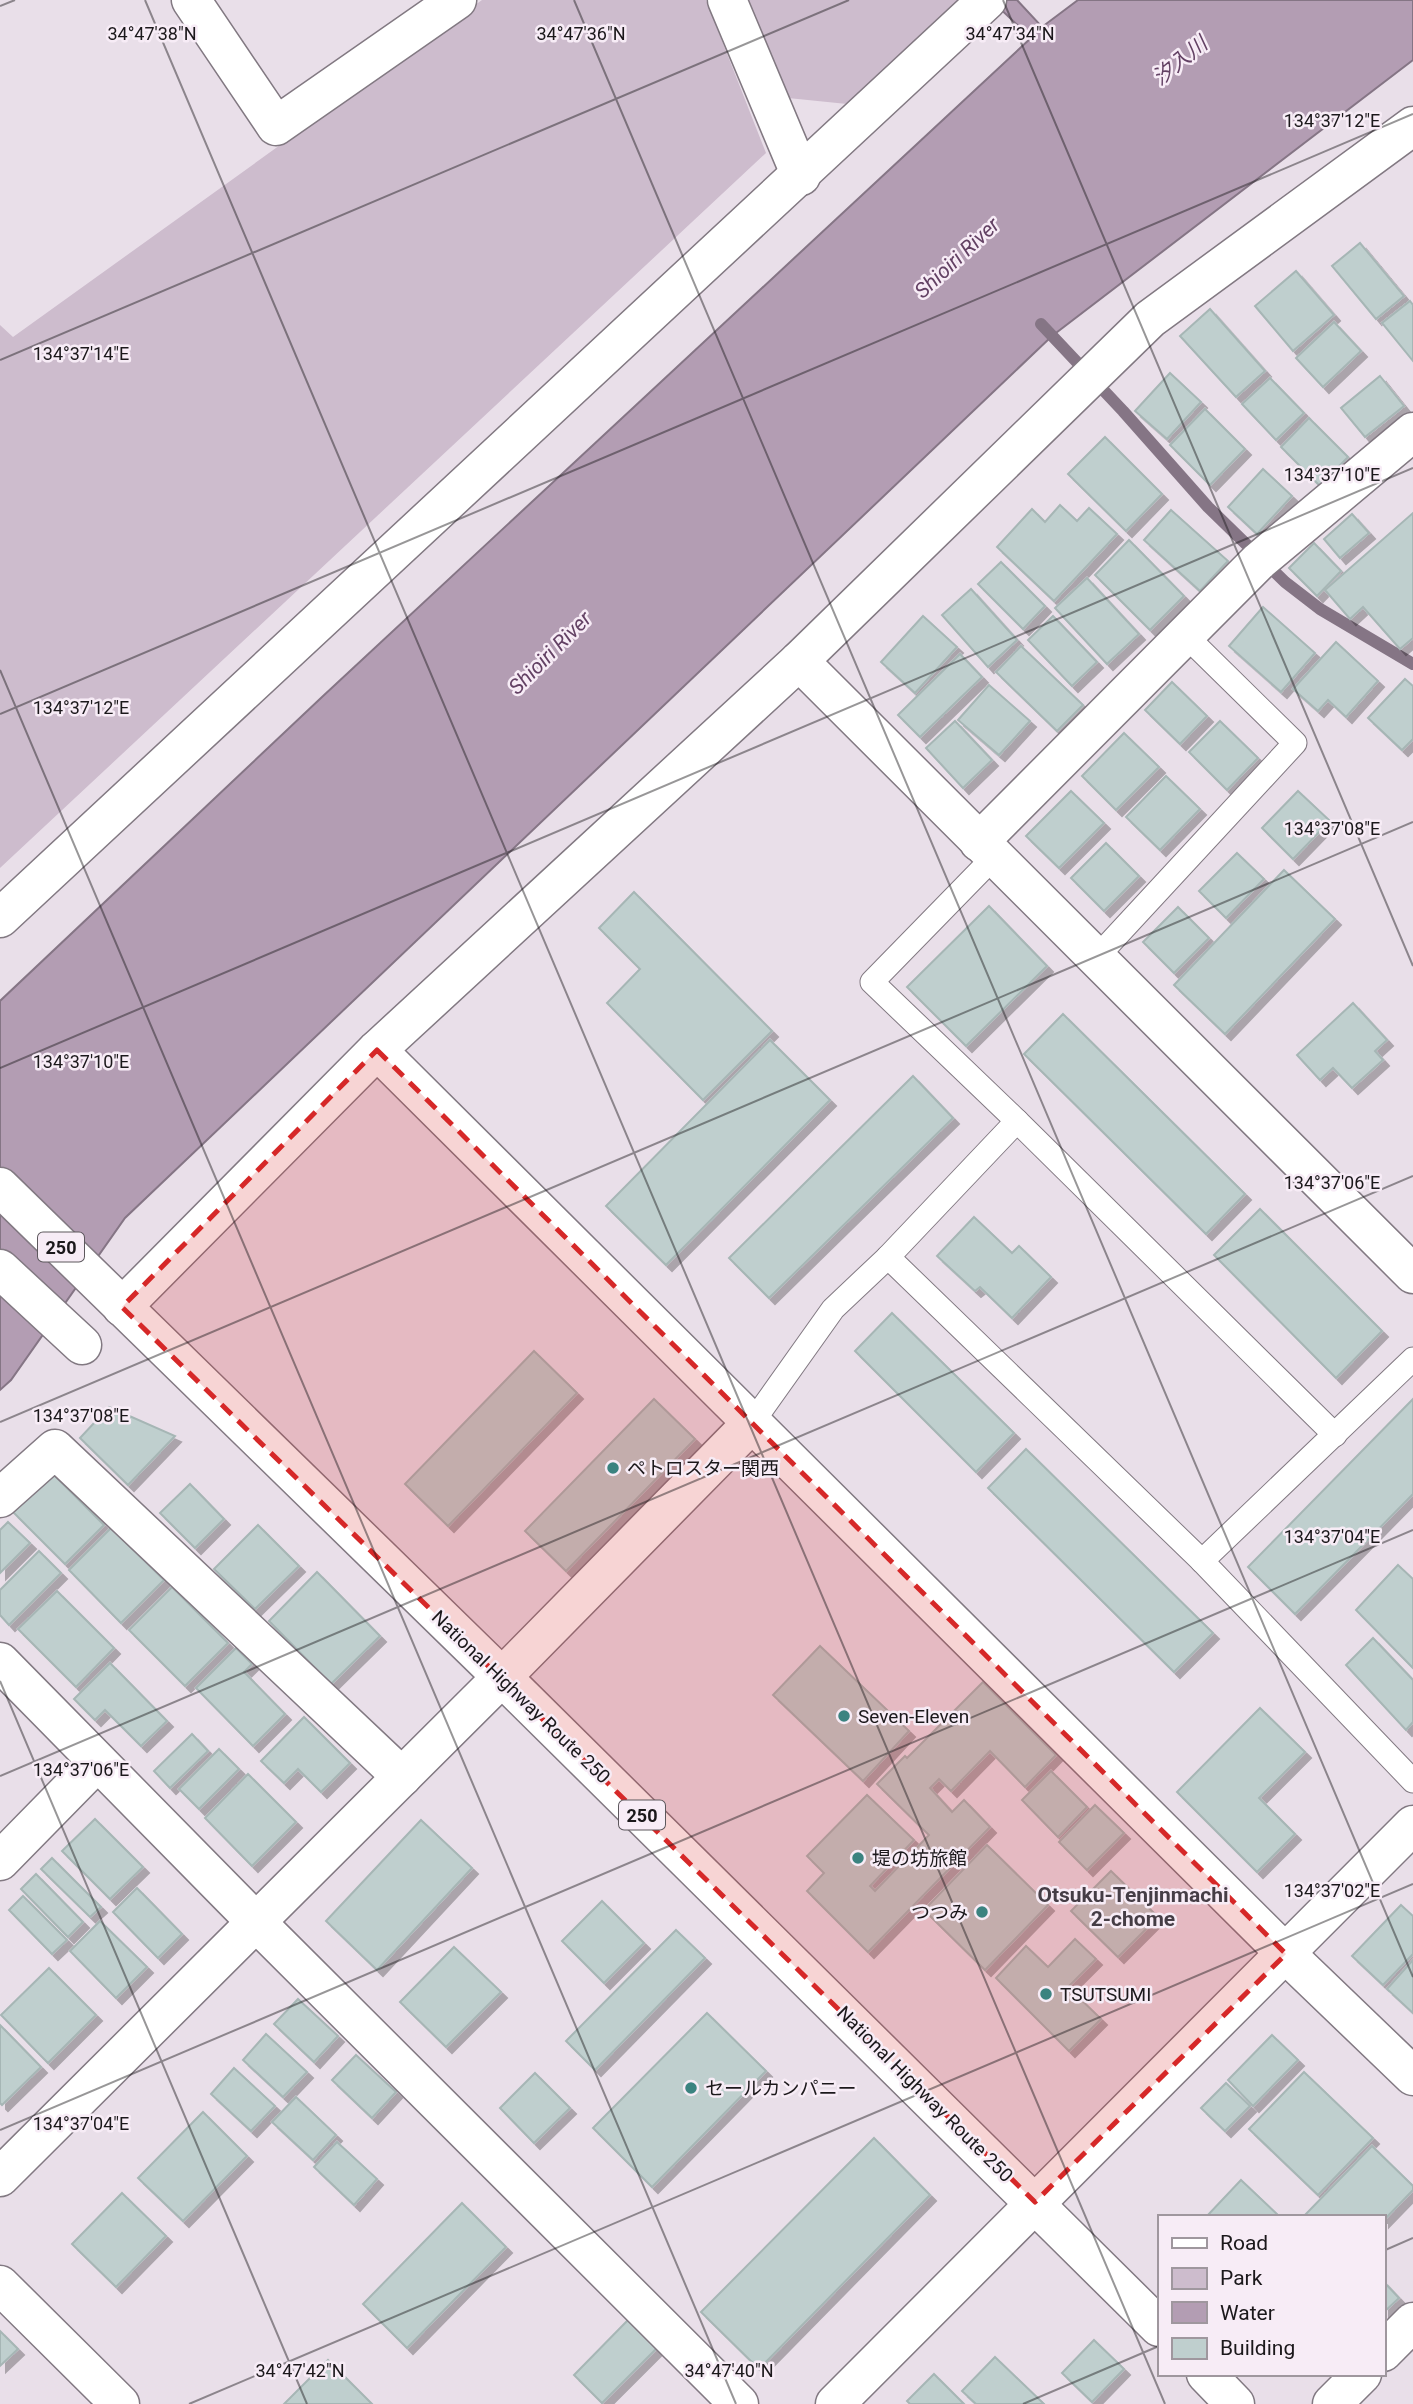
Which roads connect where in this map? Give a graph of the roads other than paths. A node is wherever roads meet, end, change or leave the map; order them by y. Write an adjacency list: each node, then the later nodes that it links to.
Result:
1 (191, 0): 2 (main road)
2 (457, 0)
3 (727, 0): 6 (main road)
4 (987, 1): 6 (main road)
5 (1413, 126): 9 (main road)
6 (801, 176): 11 (main road)
7 (1413, 432): 8 (main road)
8 (1185, 635): 10 (main road); 12 (lane)
9 (799, 662): 10 (main road); 13 (main road)
10 (986, 849): 12 (main road); 14 (lane)
11 (0, 918)
12 (1096, 958): 18 (main road)
13 (377, 1051): 19 (main road); 22 (main road)
14 (1017, 1121): 16 (lane); 23 (lane)
15 (0, 1187): 19 (main road, National Highway Route 250 / 250)
16 (888, 1257): 22 (lane); 25 (lane)
17 (0, 1269): 20 (main road)
18 (1413, 1274)
19 (122, 1307): 27 (main road, National Highway Route 250 / 250)
20 (82, 1345)
21 (1413, 1359): 23 (lane)
22 (752, 1423): 27 (main road); 34 (main road)
23 (1335, 1435): 25 (lane)
24 (0, 1498): 29 (main road)
25 (1202, 1561): 30 (lane)
26 (0, 1662): 28 (main road)
27 (502, 1677): 29 (main road); 37 (main road, National Highway Route 250 / 250)
28 (97, 1762): 32 (main road); 33 (main road)
29 (402, 1777): 33 (main road)
30 (1413, 1781)
31 (1413, 1825): 34 (main road)
32 (0, 1861)
33 (256, 1922): 36 (main road); 45 (main road)
34 (1286, 1954): 35 (main road); 37 (main road)
35 (1413, 2076)
36 (0, 2177)
37 (1035, 2202): 40 (main road, National Highway Route 250 / 250); 46 (main road)
38 (0, 2285): 44 (main road)
39 (1413, 2322): 41 (main road)
40 (1158, 2327)
41 (1385, 2350)
42 (1208, 2376): 47 (main road)
43 (1360, 2376): 48 (main road)
44 (120, 2404)
45 (739, 2404)
46 (835, 2404)
47 (1235, 2404)
48 (1332, 2404)

